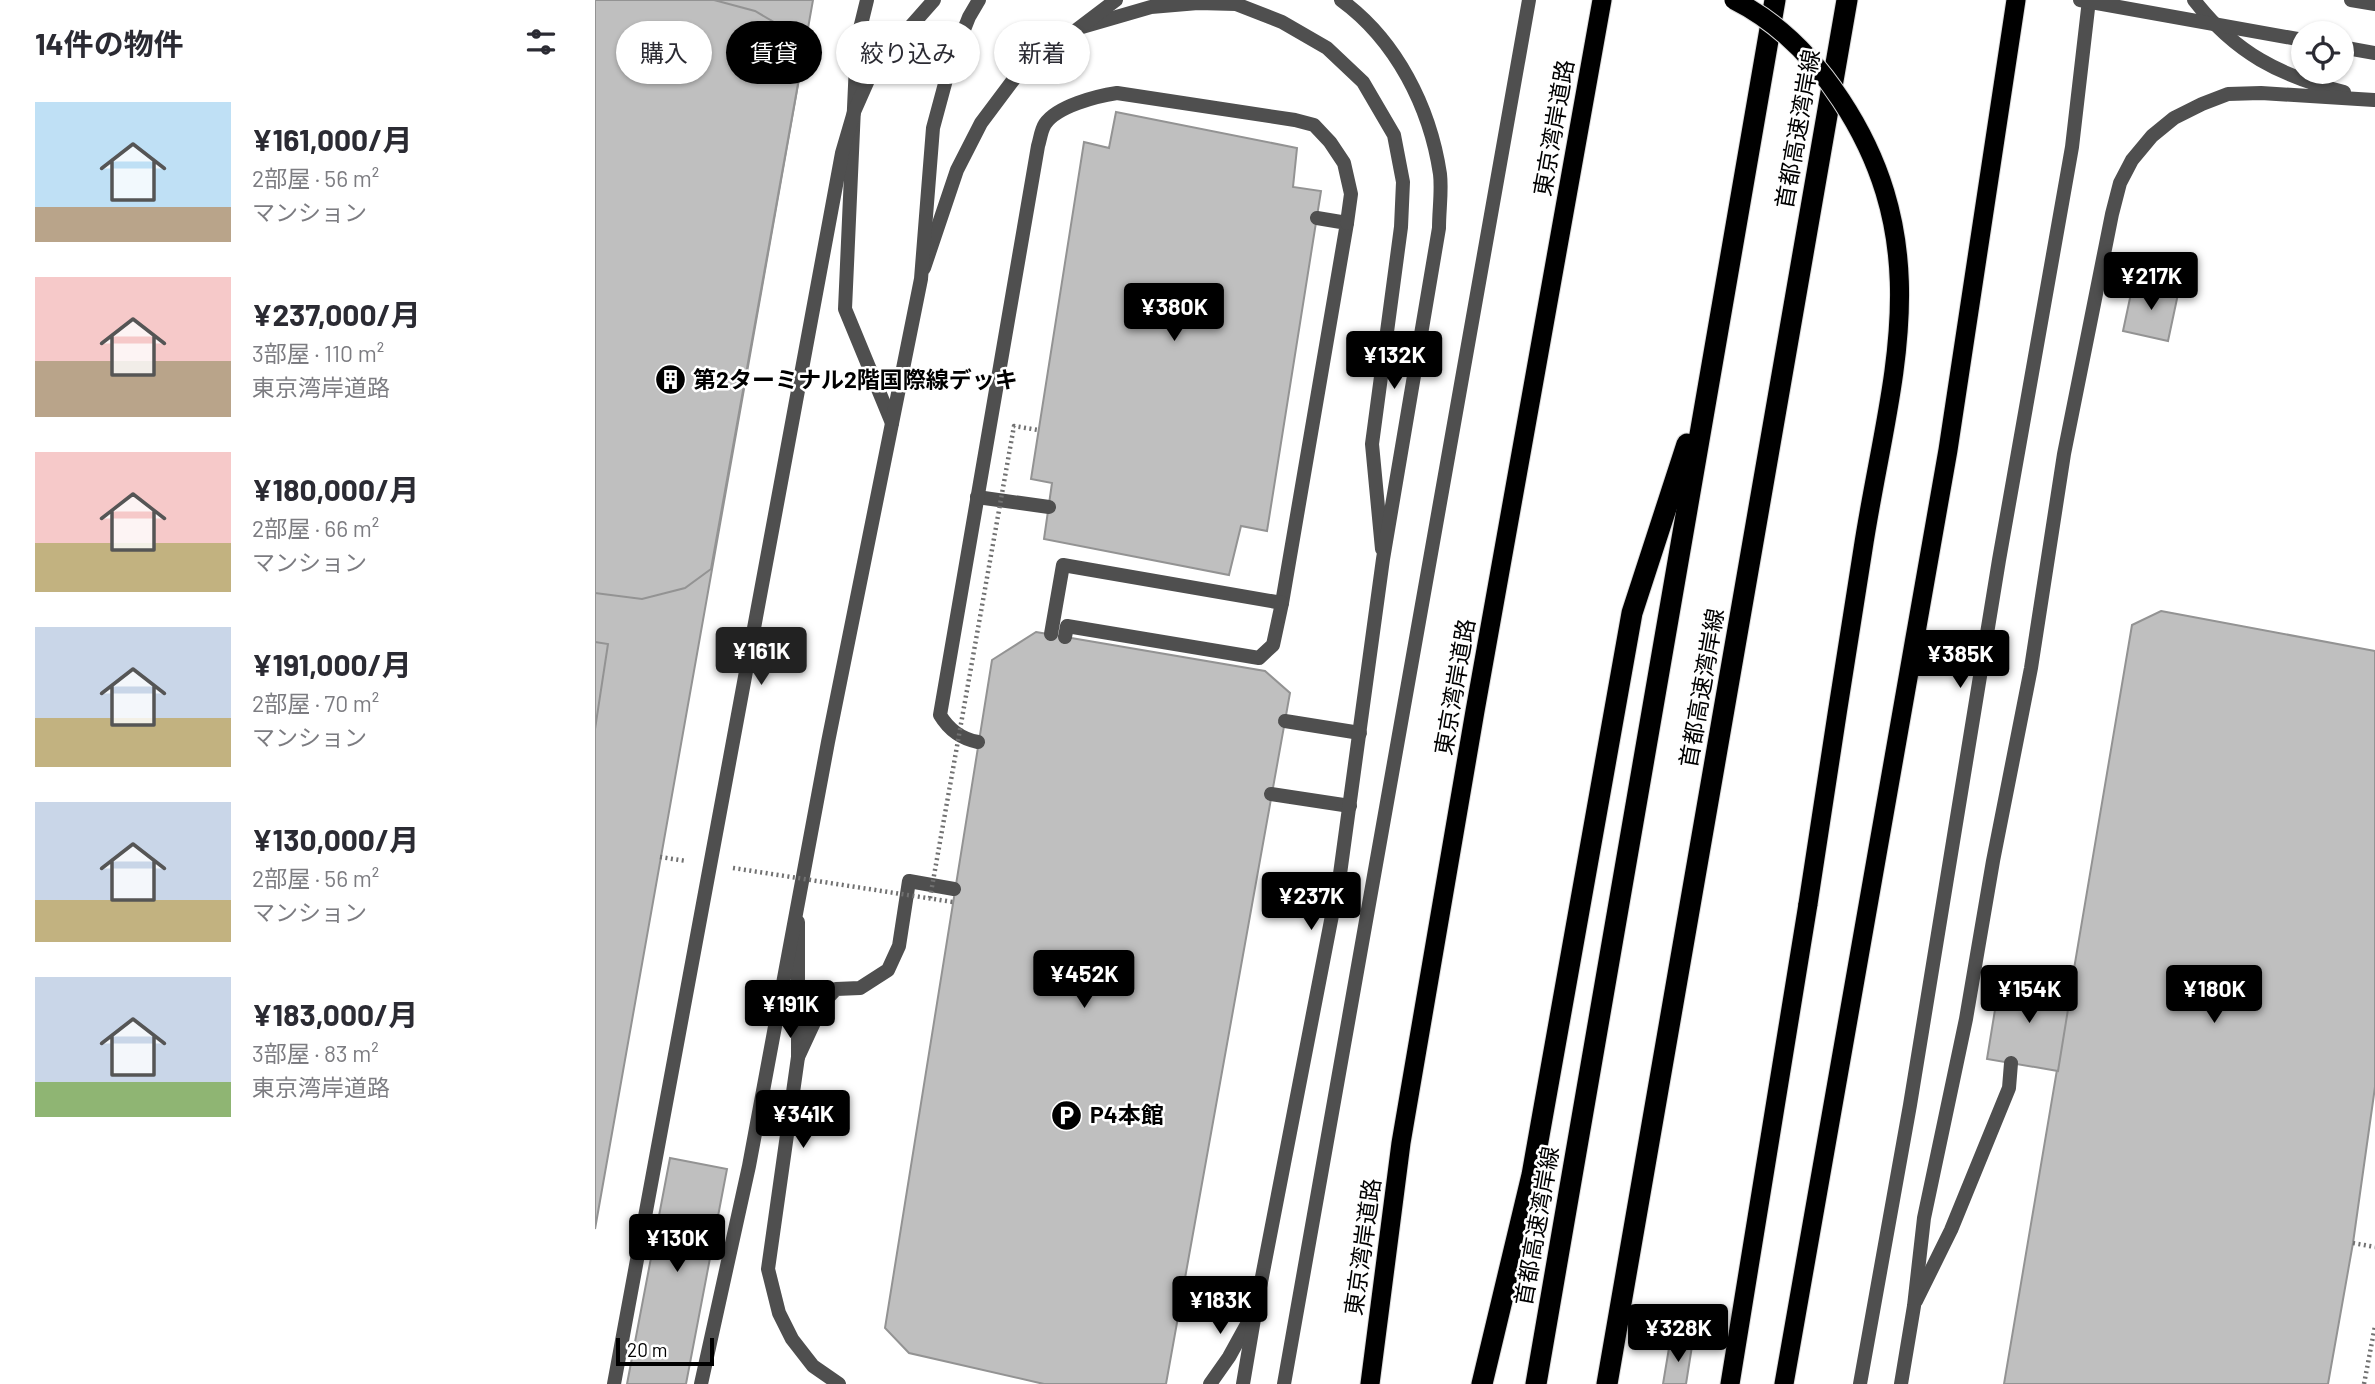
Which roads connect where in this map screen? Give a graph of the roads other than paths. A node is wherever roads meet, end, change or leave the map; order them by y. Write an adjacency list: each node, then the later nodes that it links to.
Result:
1 (867, 0): 28 (street)
2 (934, 0): 44 (street, bridge)
3 (979, 0): 26 (street)
4 (1116, 0): 17 (street)
5 (1341, 0): 31 (street)
6 (1529, 0): 49 (street)
7 (1602, 0): 50 (highway, 東京湾岸道路)
8 (1734, 0): 54 (highway, bridge)
9 (1775, 0): 27 (highway, 首都高速湾岸線)
10 (1847, 0): 53 (highway, 首都高速湾岸線)
11 (2016, 0): 55 (highway)
12 (2080, 0): 19 (street, bridge)
13 (2089, 0): 56 (street)
14 (2194, 0): 23 (street)
15 (2351, 0): 16 (street)
16 (2375, 4)
17 (1089, 21)
18 (1090, 24): 31 (street)
19 (2291, 38)
20 (2354, 49): 21 (street)
21 (2375, 53)
22 (1010, 84): 26 (street)
23 (2374, 100): 42 (street)
24 (1317, 218): 25 (street)
25 (1347, 223): 29 (street); 32 (street)
26 (921, 279): 28 (street)
27 (1713, 367): 51 (highway); 52 (highway, 首都高速湾岸線)
28 (892, 423): 39 (street)
29 (977, 497): 30 (street); 35 (street)
30 (1049, 507)
31 (1383, 559): 34 (street)
32 (1282, 603): 32 (street)
33 (1285, 721): 34 (street)
34 (1360, 733): 37 (street)
35 (978, 742)
36 (1271, 794): 37 (street)
37 (1350, 806): 43 (street)
38 (954, 895): 40 (street)
39 (798, 907): 40 (street); 45 (street)
40 (798, 1057): 46 (street)
41 (2011, 1063): 42 (street)
42 (1914, 1306): 57 (street)
43 (1256, 1308): 47 (street); 48 (street)
44 (614, 1384)
45 (701, 1384)
46 (839, 1384)
47 (1210, 1384)
48 (1243, 1384)
49 (1284, 1384)
50 (1370, 1384)
51 (1482, 1384)
52 (1536, 1384)
53 (1607, 1384)
54 (1730, 1384)
55 (1784, 1384)
56 (1860, 1384)
57 (1901, 1384)

